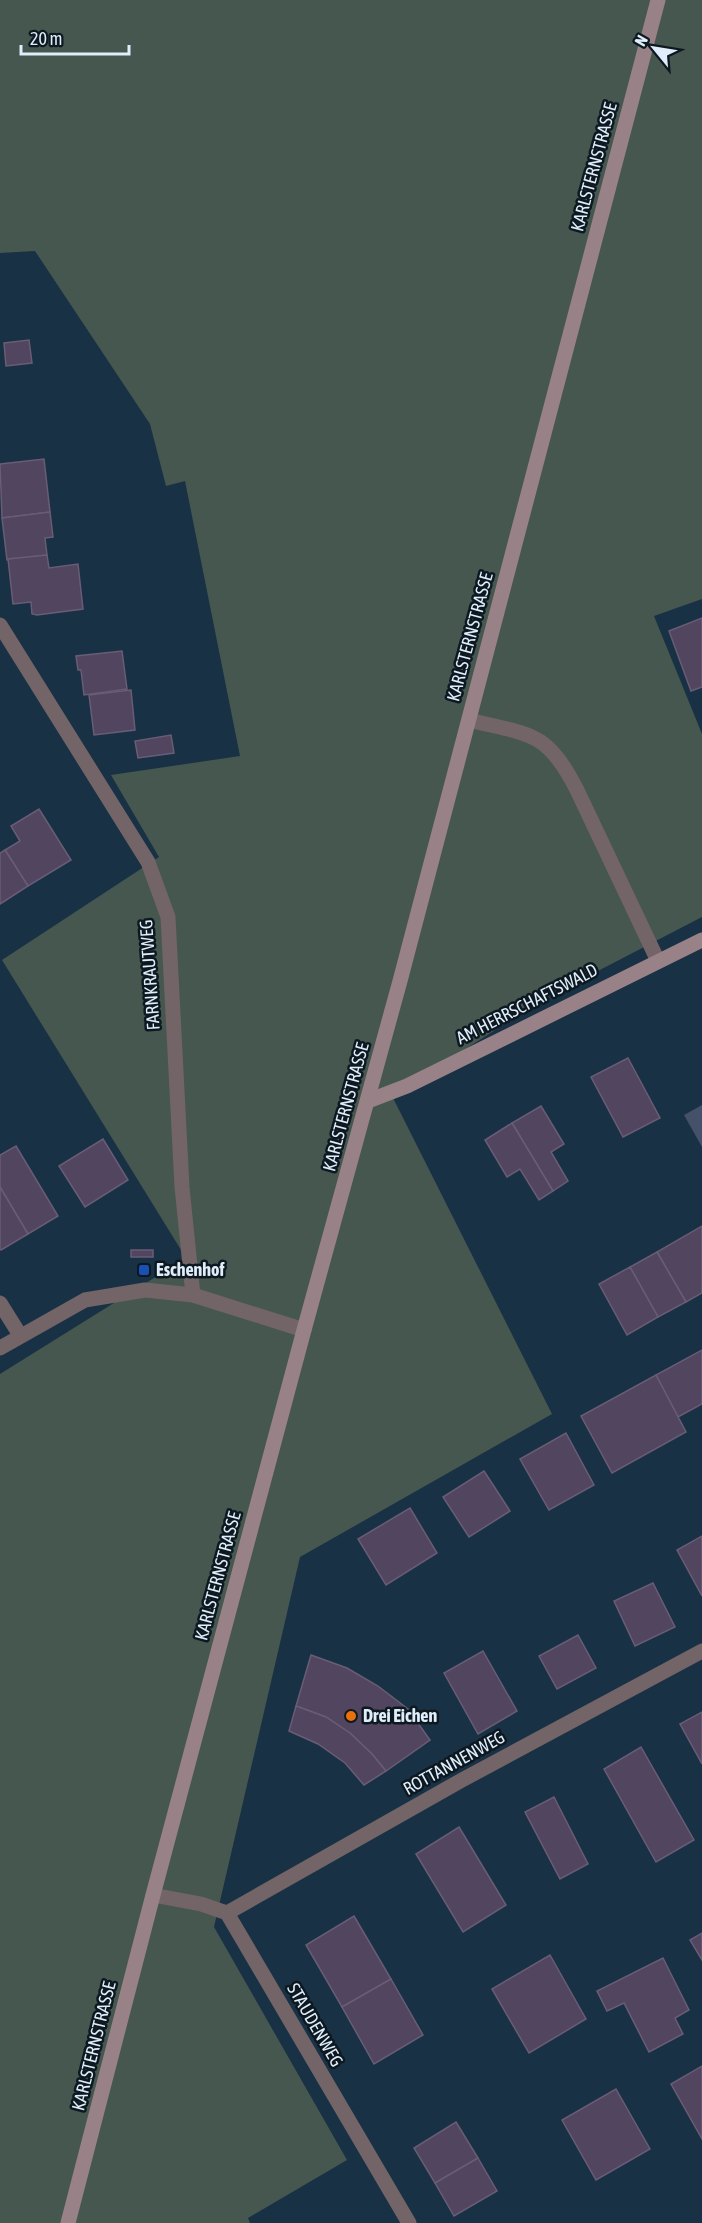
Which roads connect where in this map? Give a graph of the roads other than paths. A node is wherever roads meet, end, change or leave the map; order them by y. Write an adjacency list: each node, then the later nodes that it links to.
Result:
1 (658, 0): 3 (street, KARLSTERNSTRASSE)
2 (0, 625): 7 (street, FARNKRAUTWEG)
3 (469, 720): 5 (street); 6 (street, KARLSTERNSTRASSE)
4 (702, 940): 5 (street, AM HERRSCHAFTSWALD)
5 (658, 961): 6 (street, AM HERRSCHAFTSWALD)
6 (368, 1101): 9 (street, KARLSTERNSTRASSE)
7 (193, 1295): 9 (street); 10 (street)
8 (0, 1303): 10 (street)
9 (304, 1330): 13 (street, KARLSTERNSTRASSE)
10 (20, 1335): 11 (street)
11 (0, 1348)
12 (702, 1651): 14 (street, ROTTANNENWEG)
13 (153, 1896): 14 (street); 15 (street, KARLSTERNSTRASSE)
14 (227, 1913): 16 (street, STAUDENWEG)
15 (68, 2223)
16 (409, 2223)

